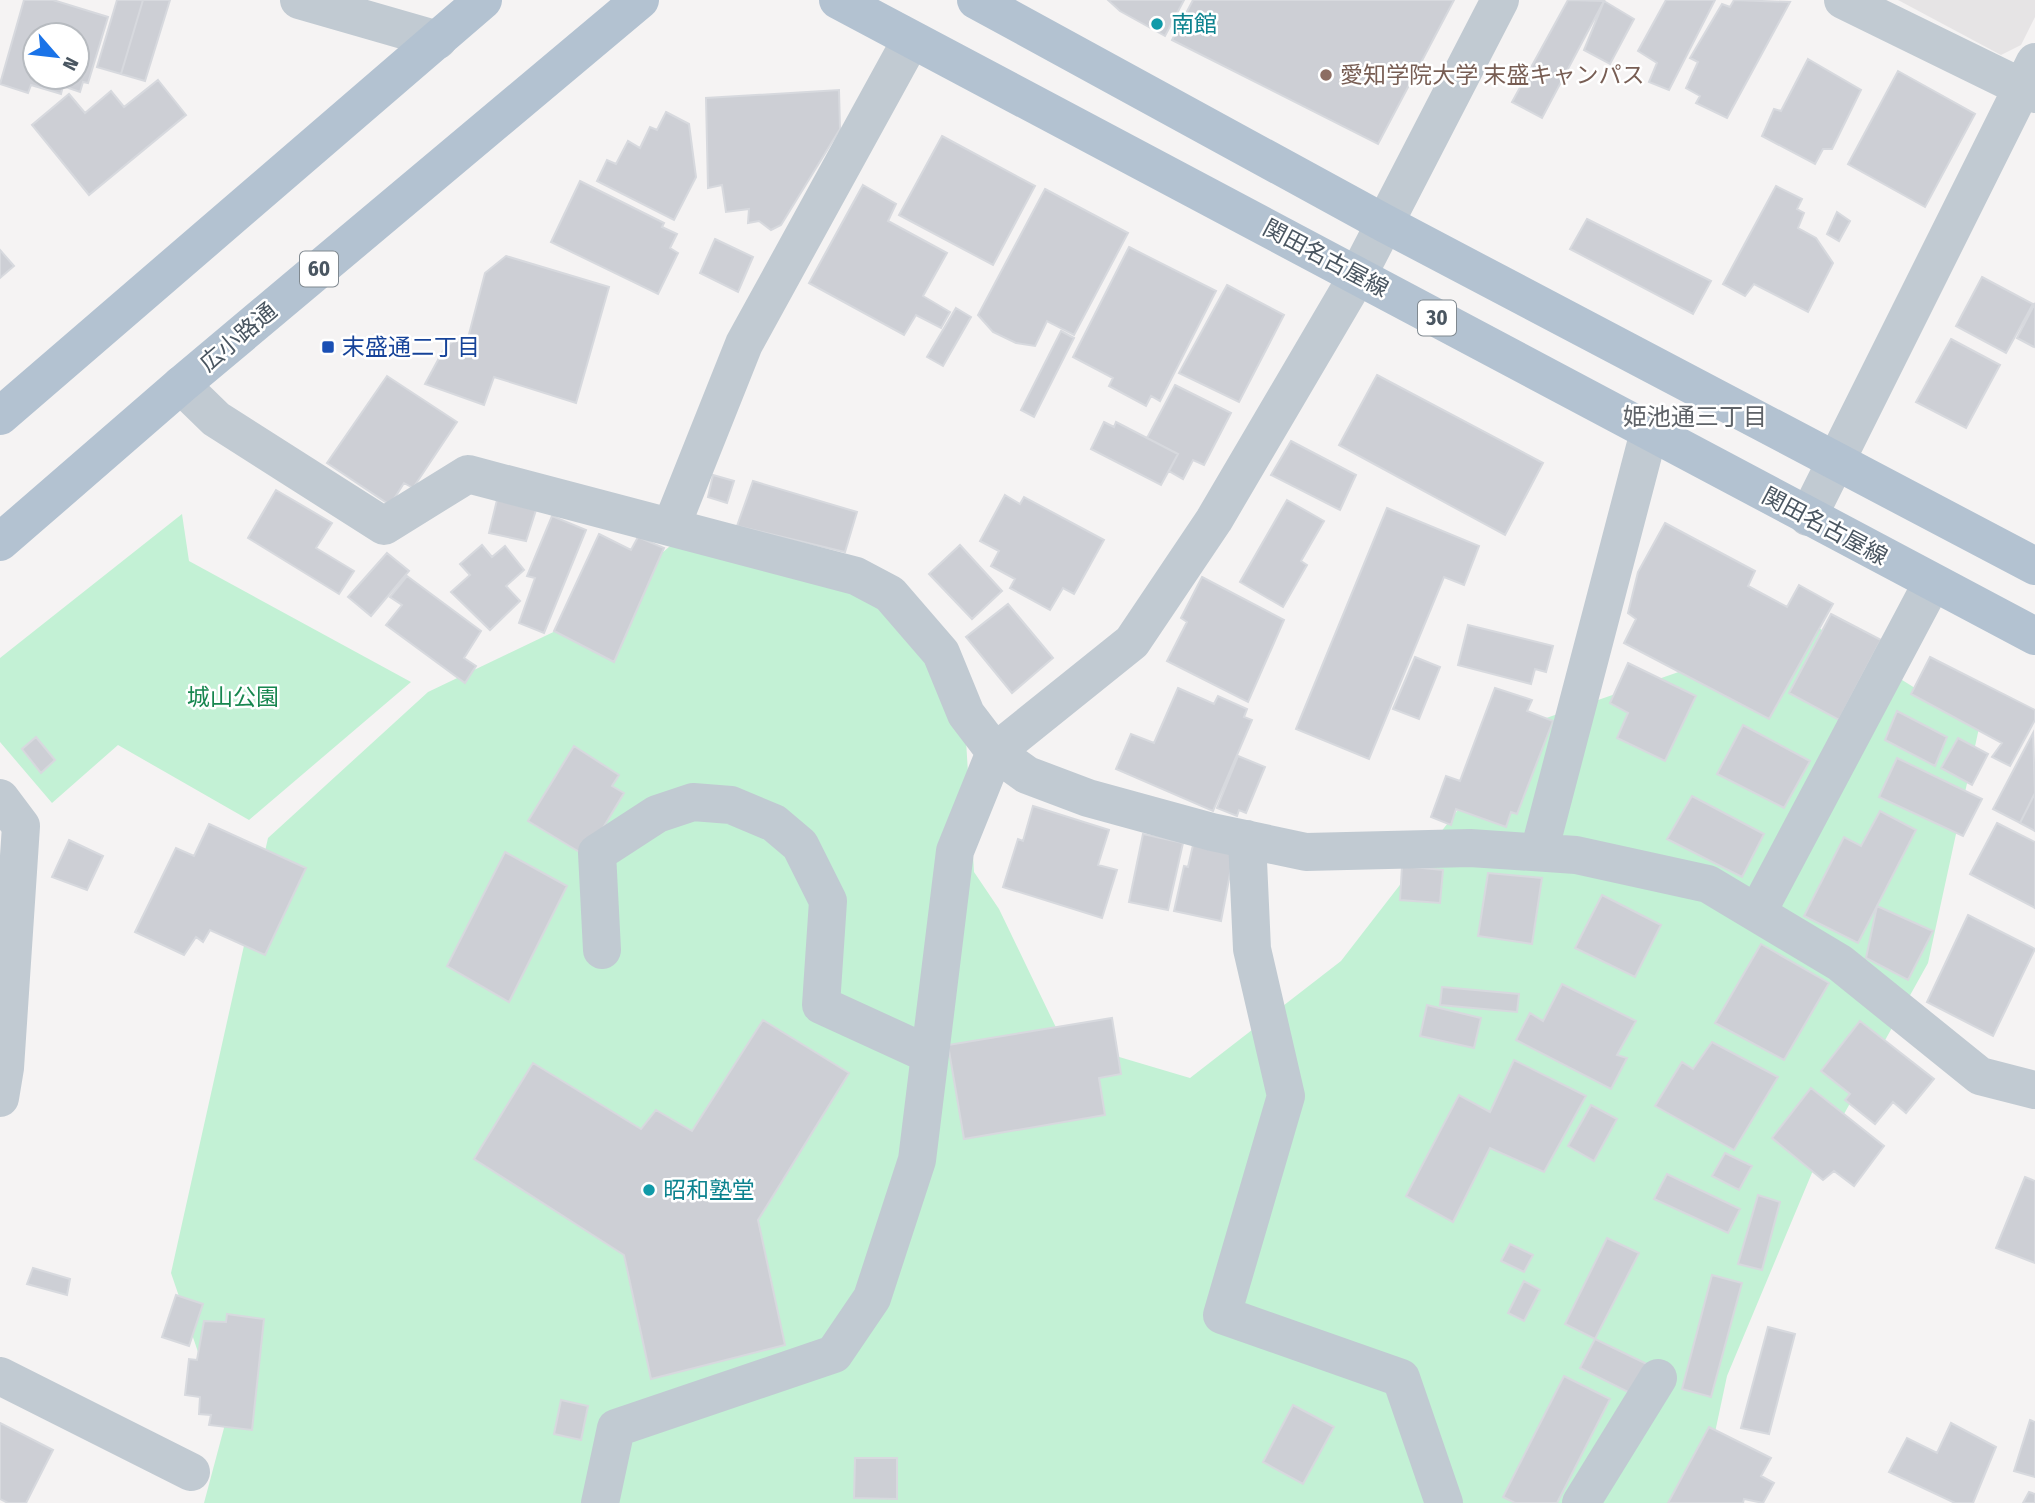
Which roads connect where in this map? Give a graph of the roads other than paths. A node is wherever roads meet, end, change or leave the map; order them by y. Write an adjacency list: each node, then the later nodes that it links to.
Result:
1 (299, 0): 8 (street)
2 (483, 0): 8 (main road)
3 (640, 0): 13 (main road, 広小路通 / 60)
4 (838, 0): 9 (main road, 関田名古屋線 / 30)
5 (976, 0): 11 (main road)
6 (1500, 0): 11 (street)
7 (1843, 0): 10 (street)
8 (438, 40): 14 (main road)
9 (911, 40): 12 (main road, 関田名古屋線 / 30); 18 (street)
10 (2031, 81): 16 (street)
11 (1384, 223): 12 (street); 16 (main road)
12 (1357, 275): 15 (main road, 関田名古屋線 / 30); 23 (street)
13 (181, 385): 18 (street); 19 (main road, 広小路通 / 60)
14 (0, 416)
15 (1649, 432): 17 (main road, 関田名古屋線 / 30); 26 (street)
16 (1835, 462): 17 (street); 20 (main road)
17 (1808, 517): 21 (main road, 関田名古屋線 / 30)
18 (671, 527): 23 (street)
19 (0, 542)
20 (2035, 566)
21 (1932, 583): 22 (main road, 関田名古屋線 / 30); 27 (street)
22 (2035, 636)
23 (995, 752): 25 (street); 29 (street)
24 (0, 798): 31 (street)
25 (1247, 839): 26 (street); 36 (street)
26 (1539, 852): 27 (street)
27 (1757, 913): 30 (street)
28 (603, 950): 29 (street)
29 (928, 1054): 35 (street)
30 (2035, 1090)
31 (0, 1098)
32 (0, 1376): 34 (street)
33 (1658, 1378): 37 (street)
34 (191, 1472)
35 (600, 1503)
36 (1444, 1503)
37 (1581, 1503)

